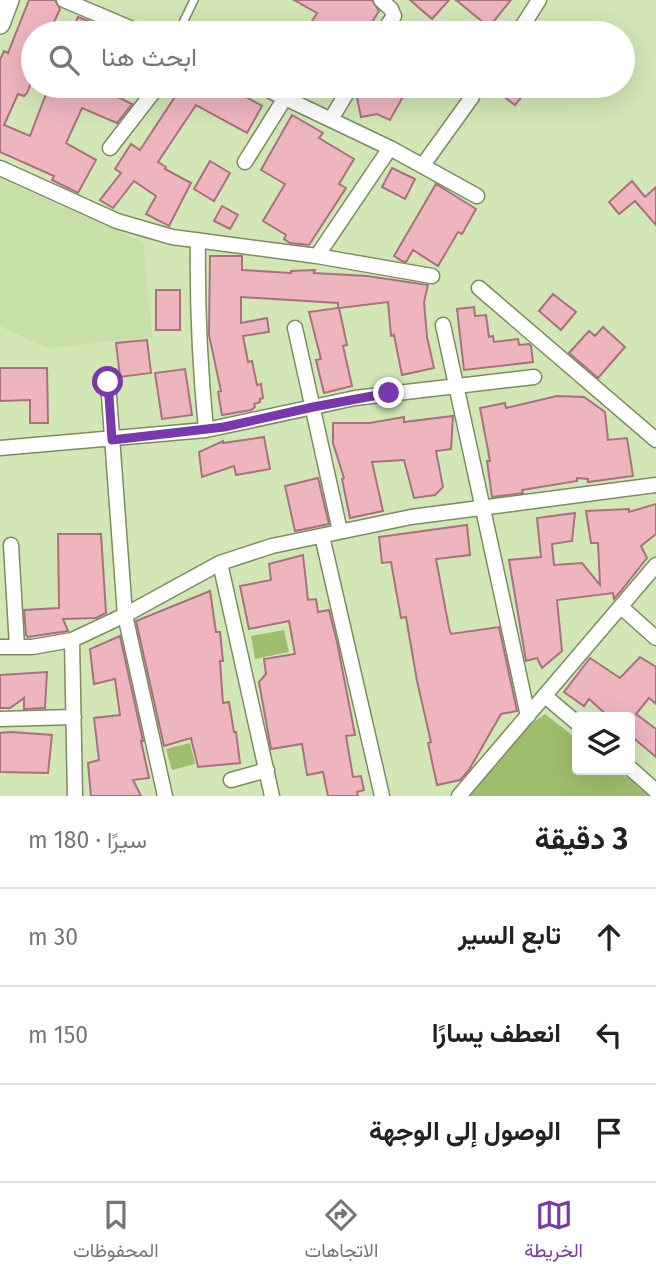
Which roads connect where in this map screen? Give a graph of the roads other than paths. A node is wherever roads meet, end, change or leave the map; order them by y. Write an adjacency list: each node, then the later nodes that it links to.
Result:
1 (9, 0): 10 (street)
2 (64, 0): 6 (street)
3 (194, 0): 7 (lane)
4 (381, 0): 8 (street)
5 (539, 0): 9 (street)
6 (114, 21)
7 (184, 21)
8 (390, 21)
9 (526, 21)
10 (0, 24)
11 (150, 98): 17 (street)
12 (284, 98): 19 (street)
13 (287, 98): 16 (street)
14 (344, 98): 16 (street)
15 (471, 98): 20 (street)
16 (331, 118): 18 (street)
17 (110, 148)
18 (390, 148): 20 (street); 24 (street)
19 (245, 162)
20 (423, 165): 22 (street)
21 (0, 168): 23 (street)
22 (477, 196)
23 (198, 241): 24 (street); 33 (street)
24 (317, 256): 25 (street)
25 (432, 276)
26 (478, 288): 35 (street)
27 (443, 325): 31 (street)
28 (295, 328): 32 (street)
29 (534, 377): 31 (street)
30 (108, 382): 34 (street)
31 (454, 386): 32 (street); 38 (street)
32 (313, 407): 33 (street); 39 (street)
33 (206, 430): 34 (street)
34 (112, 440): 36 (street); 45 (street)
35 (656, 440)
36 (0, 448)
37 (656, 485): 38 (street)
38 (481, 507): 39 (street); 51 (street)
39 (340, 531): 40 (street)
40 (321, 536): 42 (street); 62 (street)
41 (11, 545): 49 (street)
42 (219, 563): 45 (street); 55 (street)
43 (656, 565): 44 (street)
44 (621, 607): 46 (street); 50 (street)
45 (125, 615): 47 (street); 60 (street)
46 (656, 638)
47 (72, 640): 49 (street); 52 (street)
48 (0, 647): 49 (street)
49 (17, 647)
50 (545, 696): 51 (street); 54 (street)
51 (528, 716): 63 (street)
52 (74, 717): 53 (street); 59 (street)
53 (0, 719)
54 (572, 719)
55 (267, 770): 57 (street); 61 (street)
56 (635, 772): 58 (street)
57 (231, 780)
58 (656, 790)
59 (75, 796)
60 (165, 796)
61 (272, 796)
62 (382, 796)
63 (458, 796)

